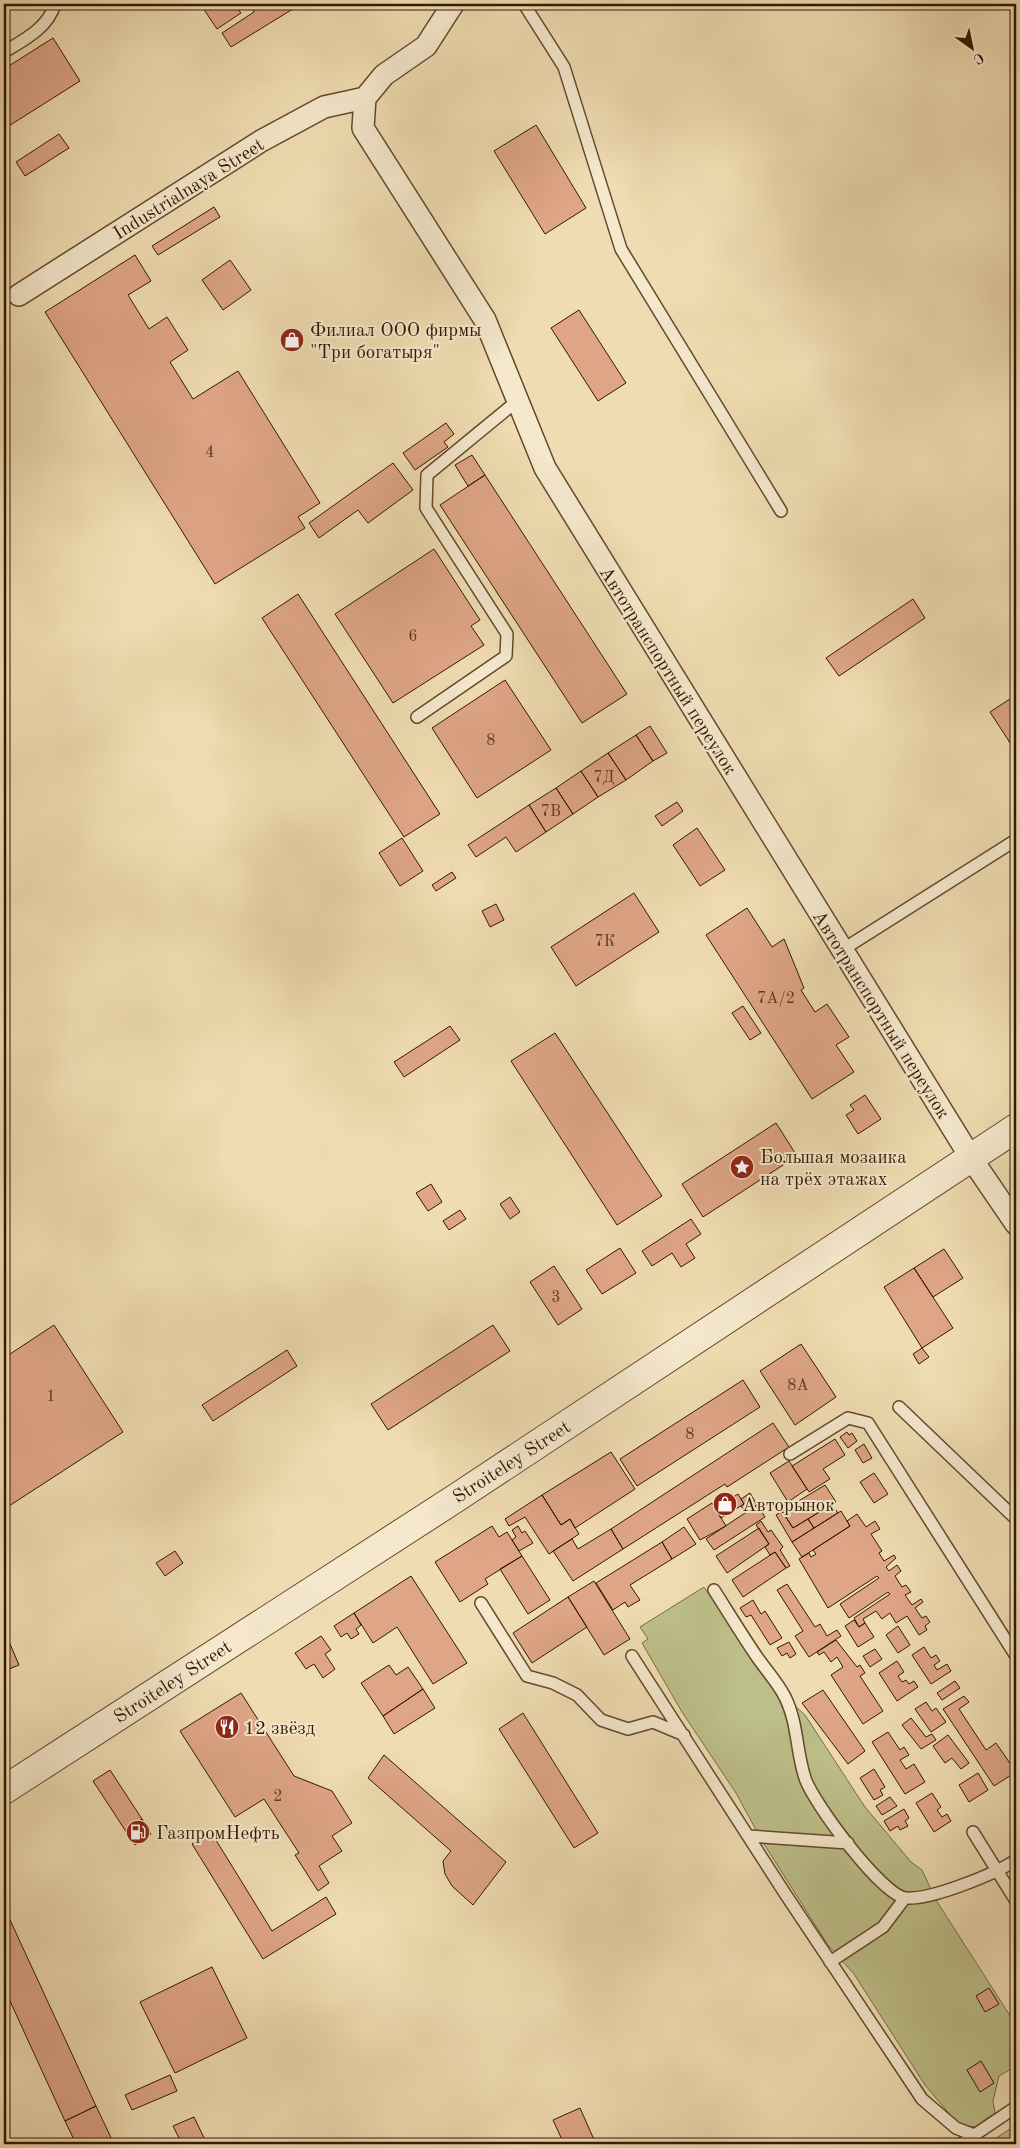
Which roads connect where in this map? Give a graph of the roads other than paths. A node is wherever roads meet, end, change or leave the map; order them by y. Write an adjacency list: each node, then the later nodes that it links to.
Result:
1 (55, 4): 4 (lane)
2 (453, 4): 5 (street)
3 (524, 4): 8 (lane)
4 (4, 52)
5 (365, 98): 6 (street, Industrialnaya Street); 7 (street, Автотранспортный переулок)
6 (19, 295)
7 (518, 400): 9 (lane); 11 (street, Автотранспортный переулок)
8 (781, 511)
9 (418, 717)
10 (1016, 840): 11 (lane)
11 (842, 950): 13 (street, Автотранспортный переулок)
12 (1016, 1128): 13 (street, Stroiteley Street)
13 (971, 1158): 14 (street, Автотранспортный переулок); 23 (street, Stroiteley Street)
14 (1016, 1224)
15 (900, 1407): 17 (lane)
16 (790, 1454): 21 (lane)
17 (1016, 1519)
18 (714, 1590): 26 (lane)
19 (481, 1604): 22 (lane)
20 (632, 1656): 22 (lane)
21 (1016, 1656)
22 (684, 1736): 25 (lane)
23 (4, 1790)
24 (973, 1832): 28 (lane)
25 (749, 1836): 26 (lane); 31 (lane)
26 (848, 1843): 29 (lane)
27 (1016, 1860): 28 (lane)
28 (998, 1872): 29 (lane); 30 (lane)
29 (905, 1898): 31 (lane)
30 (1016, 1901)
31 (830, 1962): 33 (lane)
32 (1016, 2107): 33 (lane)
33 (974, 2135): 34 (lane)
34 (961, 2144)

